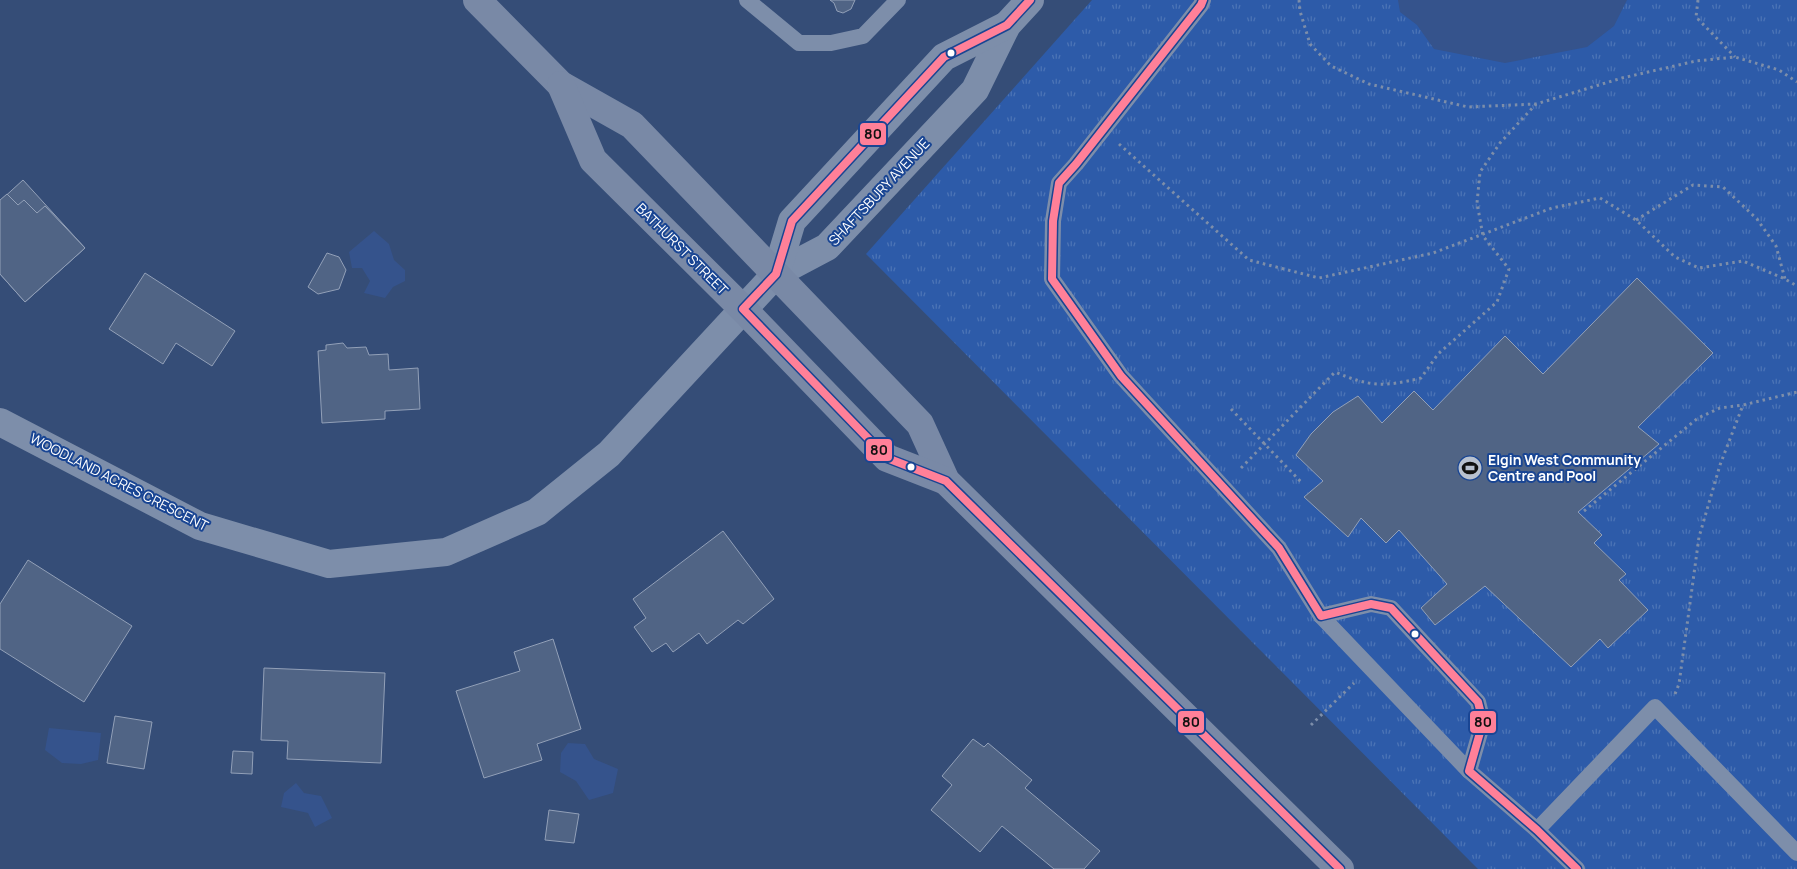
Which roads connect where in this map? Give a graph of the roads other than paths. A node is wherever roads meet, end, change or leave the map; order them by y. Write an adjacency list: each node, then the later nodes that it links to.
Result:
1 (477, 0): 7 (main road, BATHURST STREET)
2 (746, 0): 3 (lane)
3 (898, 0)
4 (1030, 0): 6 (street, SHAFTSBURY AVENUE)
5 (1203, 0): 12 (lane)
6 (1007, 25): 8 (street, SHAFTSBURY AVENUE); 8 (street, SHAFTSBURY AVENUE)
7 (561, 85): 8 (main road, BATHURST STREET); 9 (main road, BATHURST STREET)
8 (776, 274): 9 (street, WOODLAND ACRES CRESCENT); 11 (main road, BATHURST STREET)
9 (743, 309): 10 (street, WOODLAND ACRES CRESCENT); 11 (main road, BATHURST STREET)
10 (0, 422)
11 (946, 481): 16 (main road, BATHURST STREET)
12 (1321, 616): 13 (lane); 13 (lane)
13 (1469, 771): 14 (lane)
14 (1537, 830): 15 (lane); 17 (lane)
15 (1797, 853)
16 (1340, 869)
17 (1577, 869)

